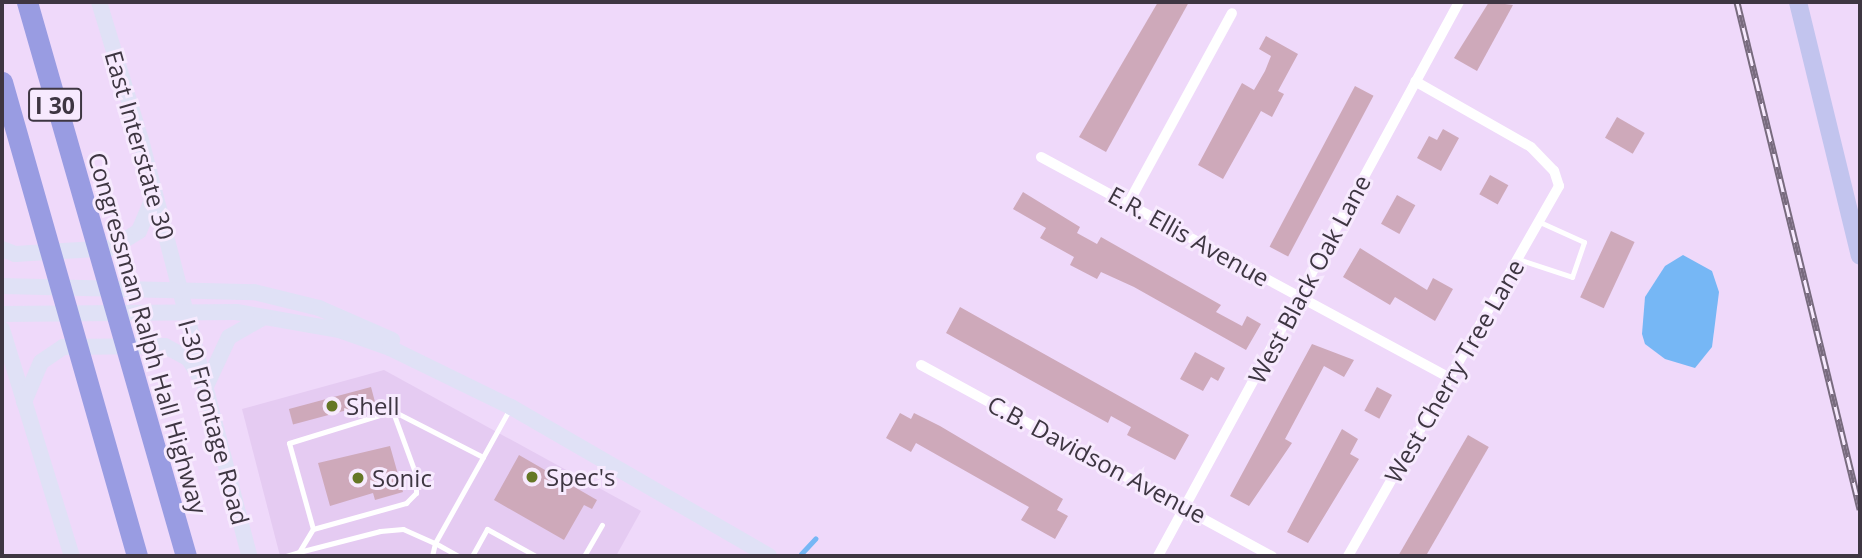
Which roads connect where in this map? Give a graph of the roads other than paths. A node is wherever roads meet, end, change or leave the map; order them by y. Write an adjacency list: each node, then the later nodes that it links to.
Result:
1 (27, 2): 38 (highway, Congressman Ralph Hall Highway / I 30)
2 (99, 2): 9 (main road, East Interstate 30)
3 (1458, 2): 6 (street, West Black Oak Lane)
4 (1798, 2): 13 (main road)
5 (1232, 13): 10 (street)
6 (1415, 80): 11 (street, West Cherry Tree Lane); 17 (street, West Black Oak Lane)
7 (2, 82): 37 (highway, I 30)
8 (1041, 157): 10 (street, E.R. Ellis Avenue)
9 (155, 194): 12 (main road); 16 (main road, East Interstate 30)
10 (1129, 202): 17 (street, E.R. Ellis Avenue)
11 (1540, 222): 14 (street, West Cherry Tree Lane); 14 (lane)
12 (2, 249)
13 (1860, 256)
14 (1518, 259): 24 (street, West Cherry Tree Lane)
15 (2, 286): 16 (main road)
16 (179, 288): 20 (main road, I-30 Frontage Road); 23 (main road)
17 (1300, 297): 24 (street, E.R. Ellis Avenue); 30 (street, West Black Oak Lane)
18 (2, 314): 20 (main road)
19 (270, 315): 20 (main road); 23 (main road); 25 (main road)
20 (187, 317): 25 (main road, I-30 Frontage Road)
21 (2, 329): 26 (main road)
22 (921, 365): 30 (street, C.B. Davidson Avenue)
23 (438, 370): 27 (main road)
24 (1448, 377): 48 (street, West Cherry Tree Lane)
25 (206, 386): 26 (main road); 39 (main road, I-30 Frontage Road)
26 (24, 402): 36 (main road)
27 (511, 407): 29 (lane); 35 (main road)
28 (393, 411): 29 (lane); 32 (lane); 32 (lane)
29 (483, 457): 33 (lane)
30 (1185, 505): 46 (street, West Black Oak Lane); 47 (street, C.B. Davidson Avenue)
31 (602, 525): 45 (lane)
32 (313, 529): 34 (lane)
33 (435, 543): 34 (lane); 41 (lane); 42 (lane)
34 (299, 554): 40 (lane)
35 (762, 555)
36 (72, 556)
37 (137, 556)
38 (186, 556)
39 (249, 556)
40 (286, 556)
41 (432, 556)
42 (458, 556)
43 (472, 556): 44 (lane)
44 (536, 556)
45 (584, 556)
46 (1158, 556)
47 (1272, 556)
48 (1348, 556)

